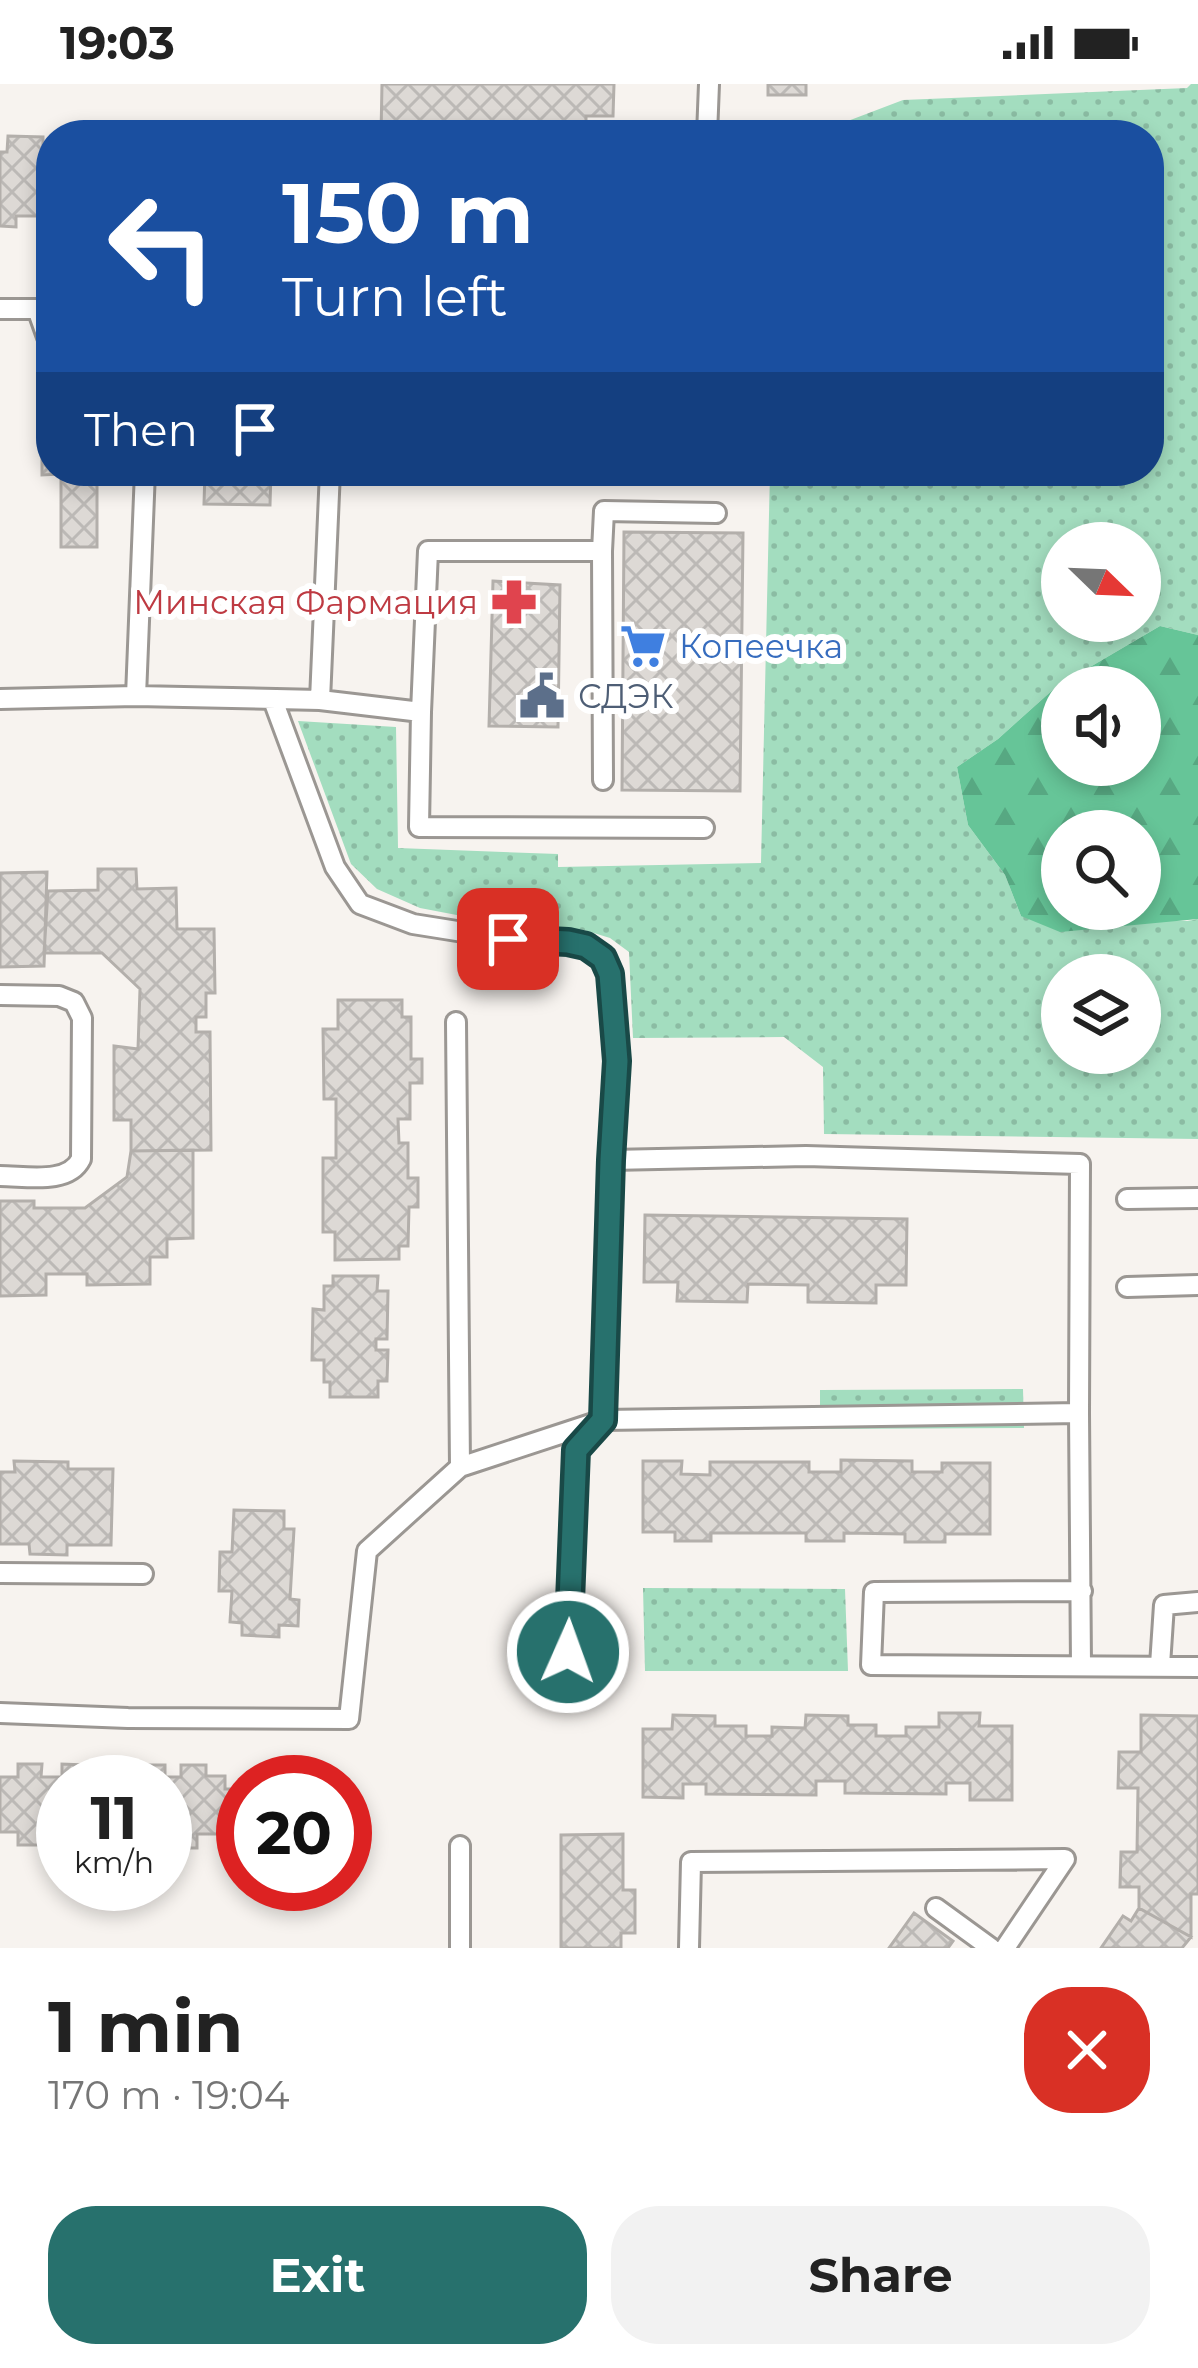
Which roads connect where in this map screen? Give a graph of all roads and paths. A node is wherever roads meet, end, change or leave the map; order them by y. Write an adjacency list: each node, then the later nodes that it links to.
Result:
1 (709, 84): 2 (lane)
2 (708, 120)
3 (0, 308): 4 (lane)
4 (36, 309)
5 (144, 486): 9 (lane)
6 (329, 486): 12 (lane)
7 (716, 513): 8 (lane)
8 (602, 551): 13 (lane); 14 (lane)
9 (136, 696): 10 (lane); 11 (lane)
10 (0, 699)
11 (273, 700): 12 (lane); 18 (lane)
12 (320, 700): 13 (lane)
13 (421, 712): 15 (lane)
14 (603, 780)
15 (704, 829)
16 (0, 995): 19 (lane)
17 (456, 1022): 26 (lane)
18 (611, 1160): 24 (lane); 25 (lane)
19 (0, 1176)
20 (1198, 1198): 21 (lane)
21 (1127, 1199)
22 (1198, 1285): 23 (lane)
23 (1127, 1287)
24 (1079, 1413): 25 (lane); 29 (lane)
25 (603, 1420): 26 (lane); 31 (lane)
26 (460, 1467): 35 (lane)
27 (0, 1573): 28 (lane)
28 (143, 1574)
29 (1082, 1591): 32 (lane); 32 (lane)
30 (1198, 1602): 33 (lane)
31 (568, 1652)
32 (1081, 1665): 33 (lane)
33 (1160, 1665): 34 (lane)
34 (1198, 1667)
35 (0, 1713)
36 (460, 1846): 38 (lane)
37 (936, 1908): 40 (lane)
38 (460, 1948)
39 (688, 1948): 41 (lane)
40 (991, 1948)
41 (1006, 1948)

